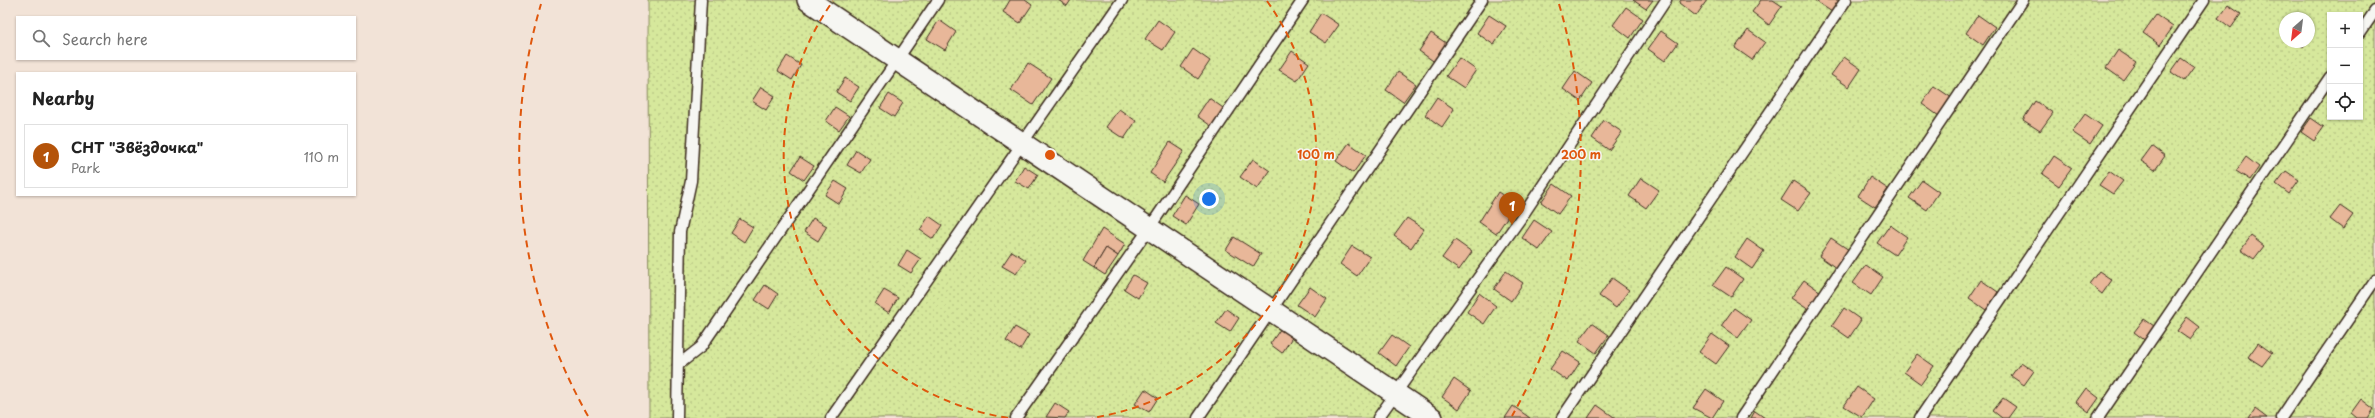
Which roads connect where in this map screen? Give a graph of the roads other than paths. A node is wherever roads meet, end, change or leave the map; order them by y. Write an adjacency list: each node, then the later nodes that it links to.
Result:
1 (701, 0): 19 (lane)
2 (808, 0): 13 (street)
3 (938, 0): 13 (lane)
4 (1122, 0): 15 (lane)
5 (1303, 0): 16 (lane)
6 (1482, 0): 18 (lane)
7 (1666, 0): 20 (lane)
8 (1846, 0): 27 (lane)
9 (2023, 0): 28 (lane)
10 (2204, 0): 29 (lane)
11 (2375, 11): 12 (lane)
12 (2363, 29)
13 (896, 59): 15 (street); 19 (lane)
14 (2327, 81): 30 (lane)
15 (1023, 143): 16 (street); 22 (lane)
16 (1150, 227): 18 (street); 23 (lane)
17 (2375, 280): 31 (lane)
18 (1273, 310): 20 (street); 24 (lane)
19 (678, 365): 21 (lane)
20 (1395, 393): 25 (lane); 26 (street)
21 (677, 418)
22 (831, 418)
23 (1016, 418)
24 (1198, 418)
25 (1378, 418)
26 (1432, 418)
27 (1562, 418)
28 (1741, 418)
29 (1920, 418)
30 (2098, 418)
31 (2281, 418)

